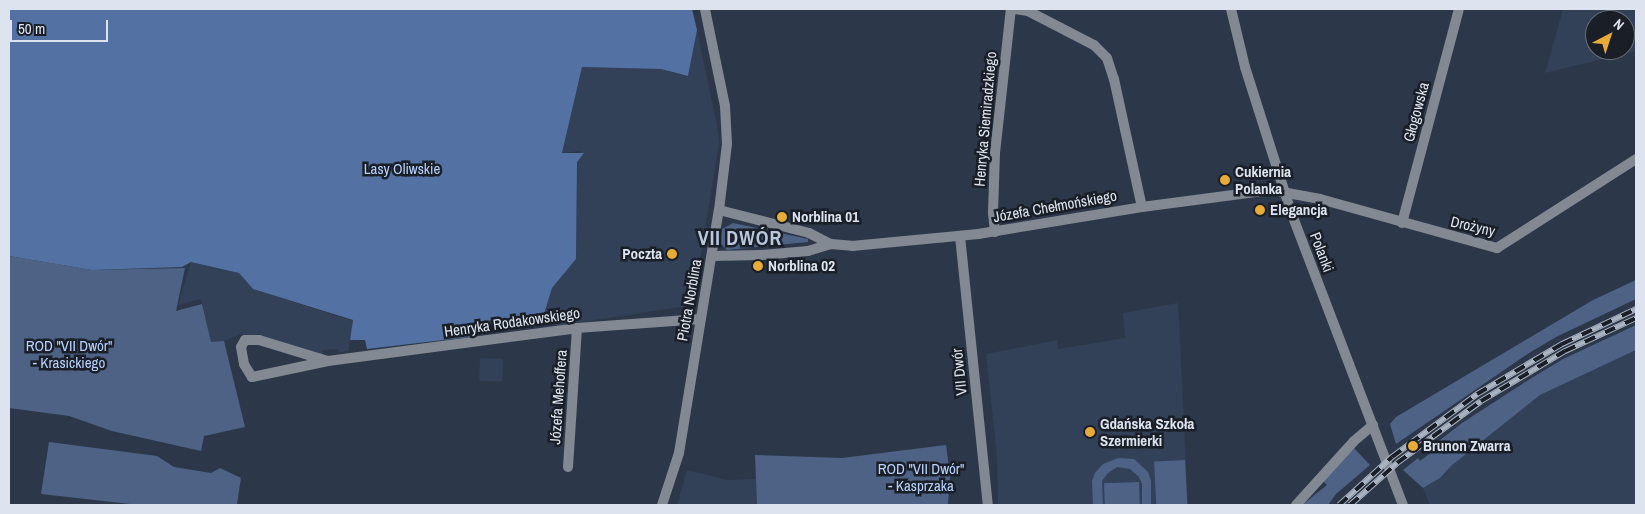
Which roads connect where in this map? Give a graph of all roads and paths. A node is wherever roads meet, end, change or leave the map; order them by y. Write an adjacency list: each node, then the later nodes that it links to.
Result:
1 (705, 9): 8 (street, Piotra Norblina)
2 (1013, 9): 7 (street); 10 (street, Henryka Siemiradzkiego)
3 (1231, 9): 6 (street, Polanki)
4 (1459, 9): 9 (street, Głogowska)
5 (1636, 160): 9 (street, Drożyny)
6 (1284, 191): 7 (street, Józefa Chełmońskiego); 9 (street, Drożyny); 17 (street, Polanki)
7 (1142, 207): 10 (street, Józefa Chełmońskiego)
8 (719, 210): 12 (street, Józefa Chełmońskiego); 13 (street, Piotra Norblina)
9 (1402, 223)
10 (995, 232): 11 (street, Józefa Chełmońskiego)
11 (960, 236): 12 (street, Józefa Chełmońskiego); 21 (street, VII Dwór)
12 (831, 244): 13 (street, Józefa Chełmońskiego)
13 (712, 256): 14 (street, Piotra Norblina)
14 (701, 319): 15 (street, Henryka Rodakowskiego); 20 (street, Piotra Norblina)
15 (577, 328): 16 (street, Henryka Rodakowskiego); 18 (street, Józefa Mehoffera)
16 (328, 361): 16 (street, Henryka Rodakowskiego)
17 (1372, 425): 19 (street, Polanki); 22 (street)
18 (568, 468)
19 (1401, 504)
20 (662, 505)
21 (988, 505)
22 (1296, 505)

